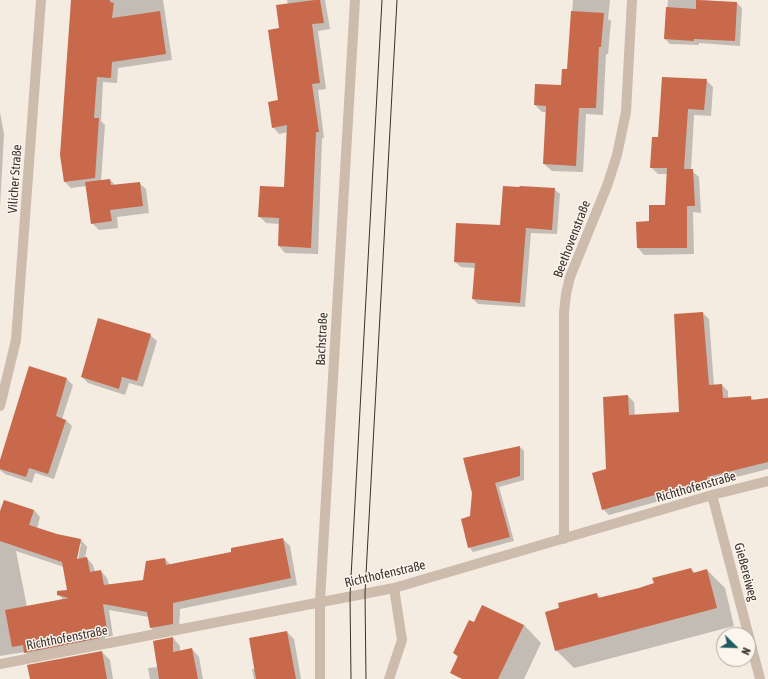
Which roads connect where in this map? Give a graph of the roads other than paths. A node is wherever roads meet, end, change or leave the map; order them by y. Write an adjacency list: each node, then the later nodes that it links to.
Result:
1 (41, 0): 4 (street, Vilicher Straße)
2 (355, 0): 9 (street, Bachstraße)
3 (632, 0): 7 (street, Beethovenstraße)
4 (0, 406)
5 (768, 481): 6 (street, Richthofenstraße)
6 (712, 495): 7 (street, Richthofenstraße); 13 (street, Gießereiweg)
7 (564, 539): 8 (street, Richthofenstraße)
8 (394, 588): 9 (street, Richthofenstraße); 12 (street)
9 (320, 601): 10 (street, Richthofenstraße); 11 (street, Bachstraße)
10 (0, 664)
11 (320, 679)
12 (389, 679)
13 (760, 679)

